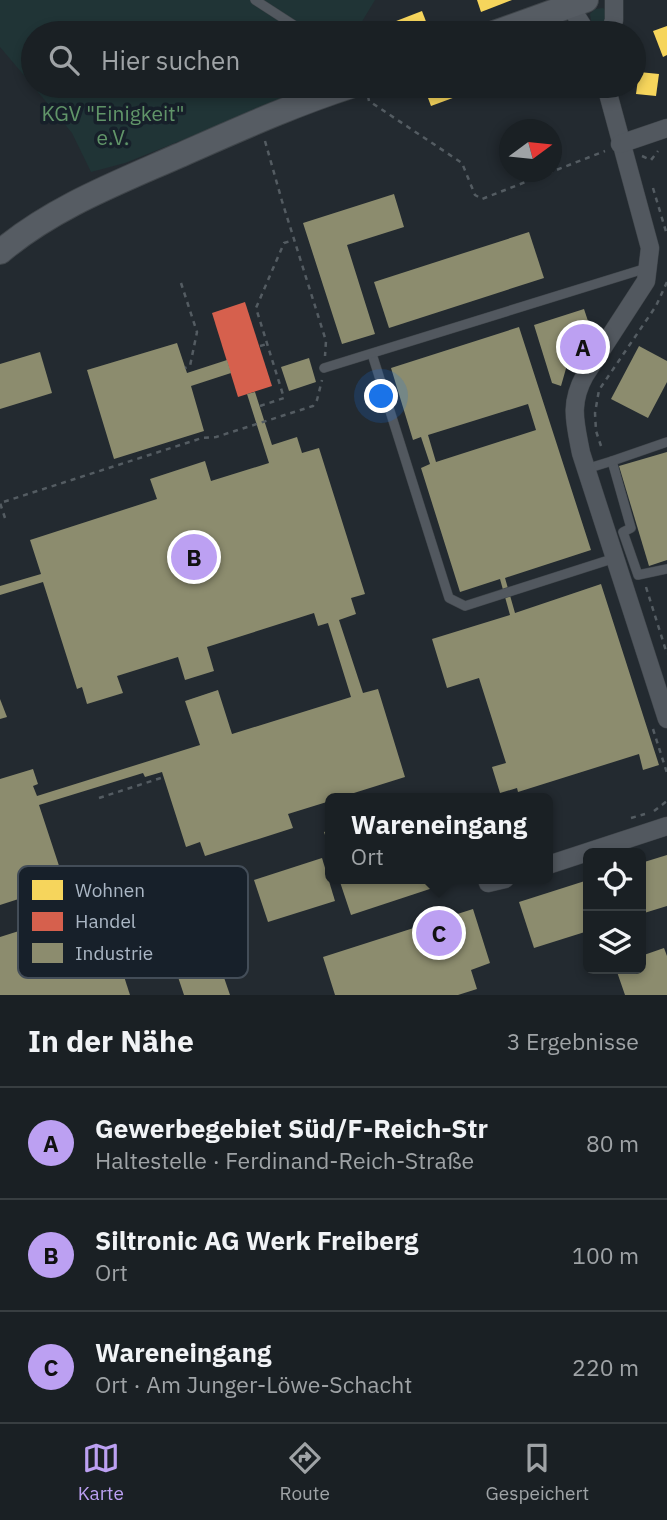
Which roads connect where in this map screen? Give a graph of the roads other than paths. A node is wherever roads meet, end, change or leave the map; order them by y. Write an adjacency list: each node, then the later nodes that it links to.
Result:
1 (255, 0): 4 (lane)
2 (614, 0): 7 (street)
3 (578, 3): 5 (street); 6 (street)
4 (287, 21)
5 (528, 21)
6 (583, 21)
7 (614, 21)
8 (342, 98): 12 (street)
9 (609, 98): 11 (street)
10 (667, 128): 11 (street)
11 (620, 144): 13 (street)
12 (0, 252)
13 (648, 268): 14 (lane); 18 (street)
14 (372, 354): 15 (lane); 19 (lane)
15 (324, 369)
16 (667, 442): 17 (lane)
17 (612, 461): 18 (lane); 20 (lane)
18 (586, 469): 19 (street)
19 (615, 558): 21 (street)
20 (667, 569)
21 (667, 719)
22 (667, 826): 23 (street)
23 (553, 863)

